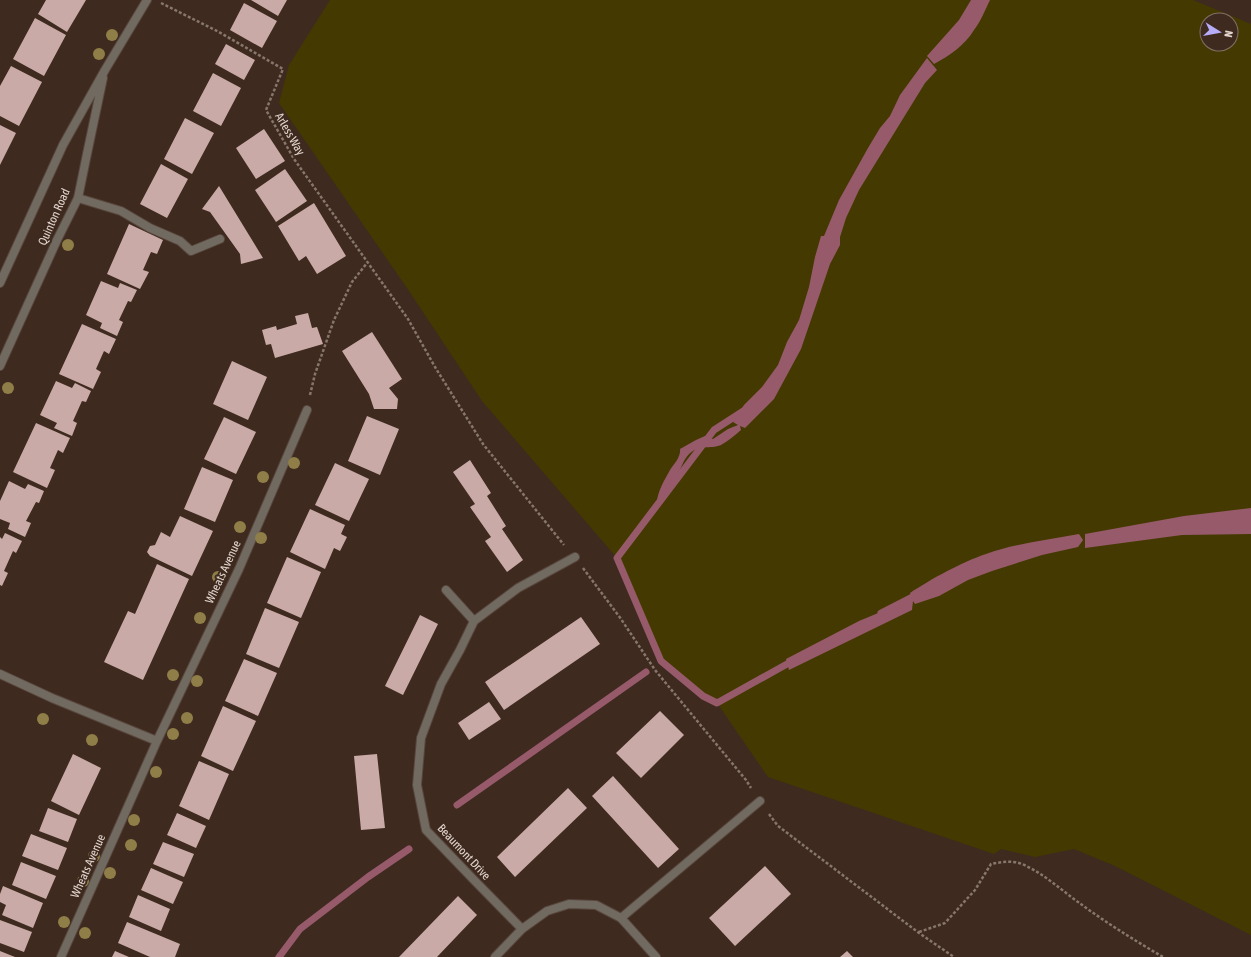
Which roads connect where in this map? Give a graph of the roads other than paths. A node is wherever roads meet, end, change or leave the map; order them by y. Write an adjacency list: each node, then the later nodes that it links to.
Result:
1 (146, 0): 2 (street, Quinton Road)
2 (105, 70): 3 (street, Quinton Road); 5 (street, Quinton Road)
3 (78, 198): 4 (street); 6 (street, Quinton Road)
4 (220, 239)
5 (0, 283)
6 (0, 366)
7 (307, 410): 12 (street, Wheats Avenue)
8 (574, 557): 10 (street, Beaumont Drive)
9 (446, 590): 10 (street)
10 (474, 621): 15 (street, Beaumont Drive)
11 (0, 674): 12 (street)
12 (157, 741): 16 (street, Wheats Avenue)
13 (760, 801): 14 (street)
14 (621, 918): 15 (street); 18 (street)
15 (522, 929): 17 (street)
16 (61, 957)
17 (495, 957)
18 (656, 957)

